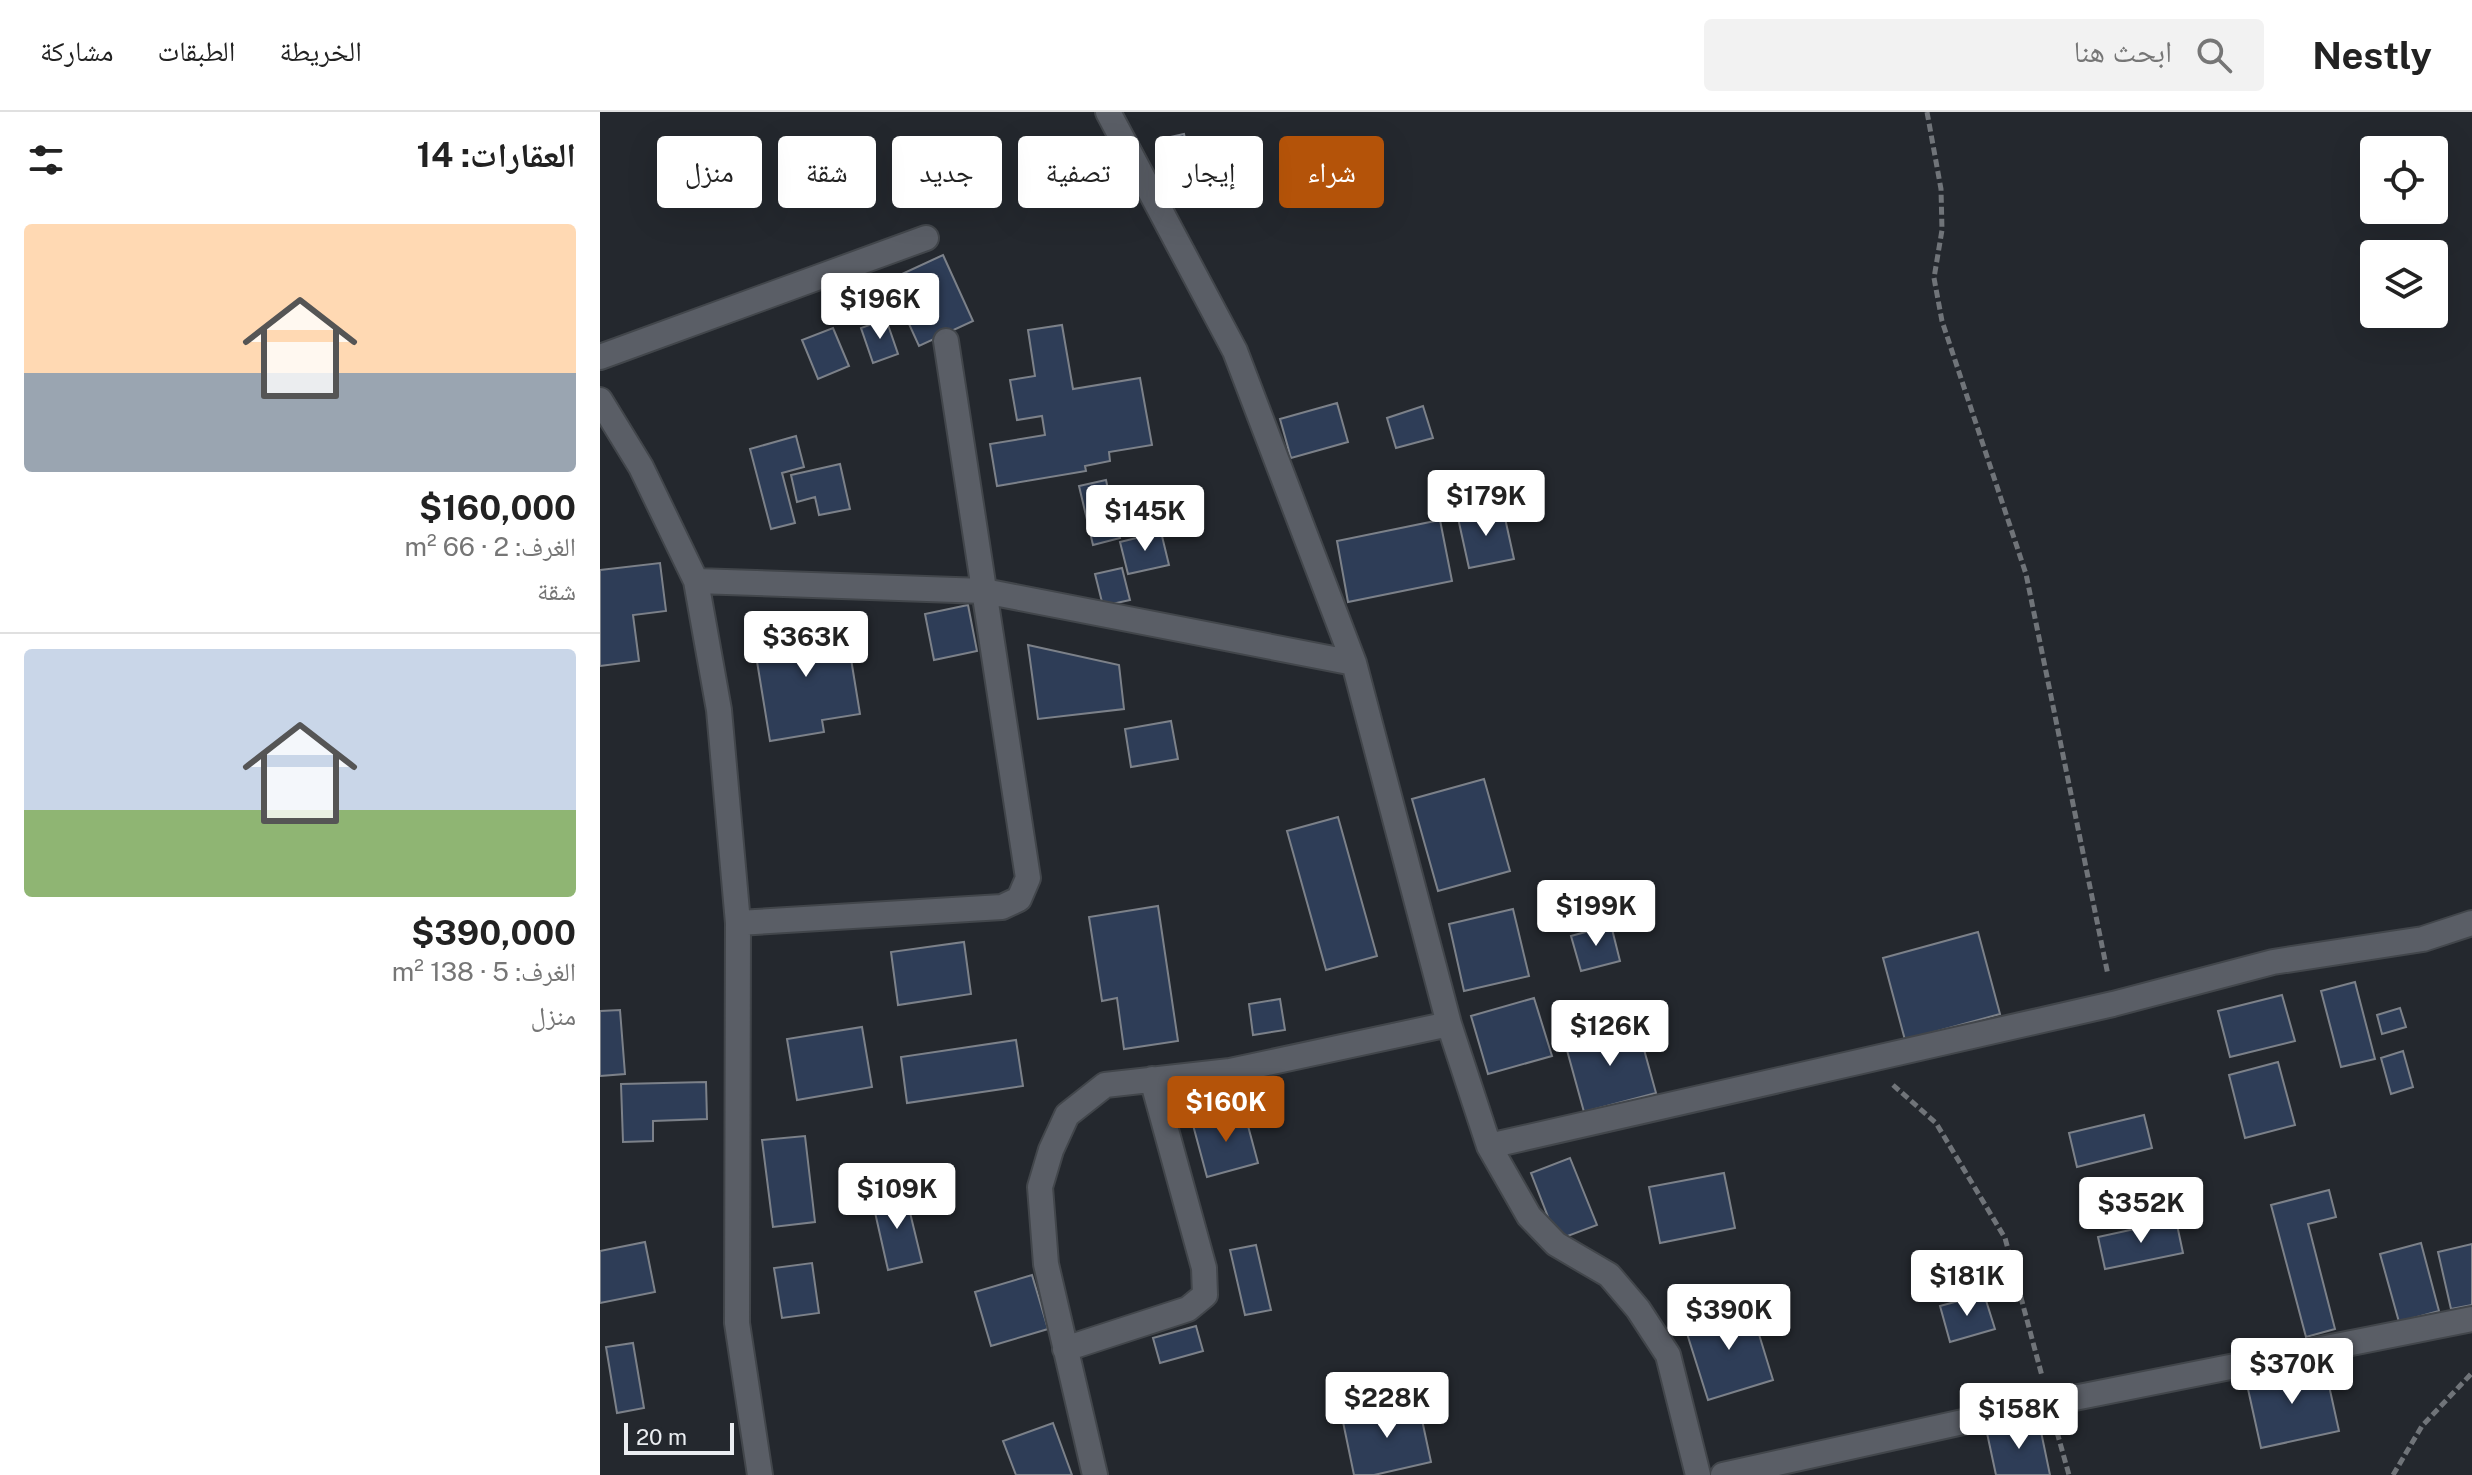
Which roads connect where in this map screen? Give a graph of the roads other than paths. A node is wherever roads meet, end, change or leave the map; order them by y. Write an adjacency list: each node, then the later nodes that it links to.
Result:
1 (1108, 112): 8 (street)
2 (926, 238): 4 (street)
3 (946, 341): 7 (street)
4 (600, 357)
5 (600, 400): 6 (street)
6 (696, 581): 7 (street); 9 (street)
7 (984, 591): 8 (street); 9 (street)
8 (1354, 663): 11 (street)
9 (738, 923): 16 (street)
10 (2472, 923): 13 (street)
11 (1449, 1024): 12 (street); 13 (street)
12 (1152, 1079): 15 (street); 15 (street)
13 (1489, 1146): 18 (street)
14 (2472, 1319): 19 (street)
15 (1065, 1349): 17 (street)
16 (760, 1475)
17 (1095, 1475)
18 (1698, 1475)
19 (1723, 1475)

